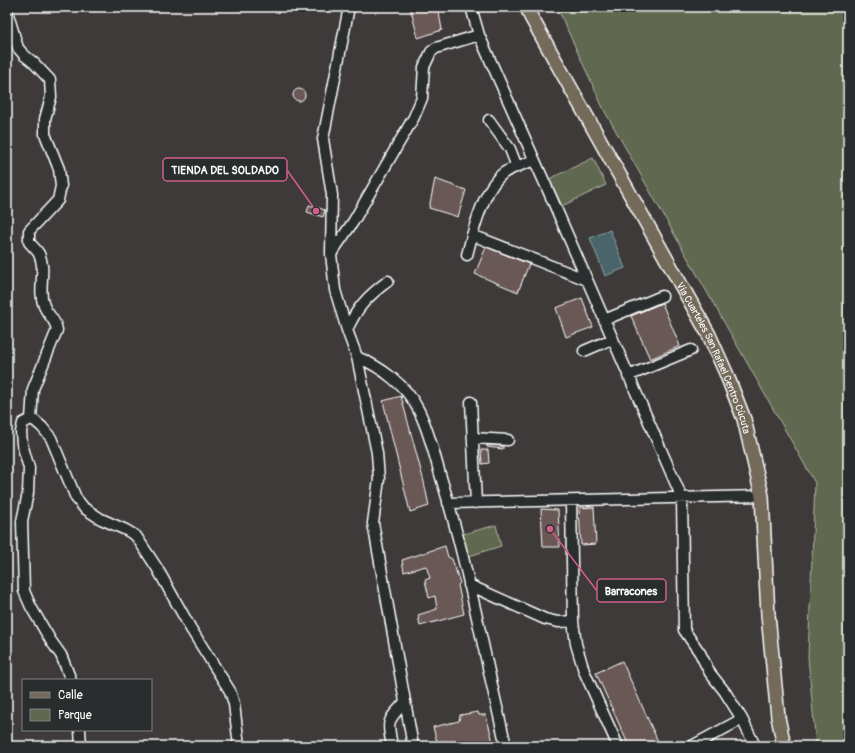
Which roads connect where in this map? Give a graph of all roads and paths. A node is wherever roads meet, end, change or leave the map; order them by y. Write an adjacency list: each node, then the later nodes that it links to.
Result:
1 (349, 7): 10 (street)
2 (471, 7): 5 (street)
3 (527, 7): 26 (main road, Vía Cuarteles San Rafael Centro Cúcuta)
4 (7, 11): 23 (street)
5 (479, 35): 7 (street); 10 (street)
6 (489, 120): 8 (street)
7 (534, 160): 8 (street); 12 (street)
8 (517, 167): 9 (street)
9 (472, 235): 11 (street); 12 (street)
10 (331, 254): 16 (street)
11 (467, 255)
12 (587, 280): 15 (street)
13 (388, 281): 16 (street)
14 (662, 296): 15 (street)
15 (604, 320): 17 (street)
16 (347, 330): 20 (street)
17 (612, 339): 19 (street); 21 (street)
18 (690, 350): 21 (street)
19 (584, 351)
20 (357, 357): 29 (street); 34 (street)
21 (628, 376): 27 (street)
22 (471, 402): 24 (street)
23 (31, 419): 33 (street); 38 (street)
24 (473, 438): 25 (street); 30 (street)
25 (508, 440)
26 (762, 496): 27 (street); 45 (main road, Vía Cuarteles San Rafael Centro Cúcuta)
27 (682, 498): 28 (street); 35 (street)
28 (571, 501): 30 (street); 32 (street)
29 (448, 503): 30 (street); 31 (street)
30 (476, 503)
31 (469, 585): 32 (street); 41 (street)
32 (573, 621): 42 (street)
33 (71, 679)
34 (406, 702): 39 (street); 40 (street)
35 (742, 719): 43 (street); 44 (street)
36 (80, 731): 37 (street)
37 (81, 746)
38 (239, 746)
39 (392, 746)
40 (413, 746)
41 (506, 746)
42 (618, 746)
43 (692, 746)
44 (755, 746)
45 (784, 746)

